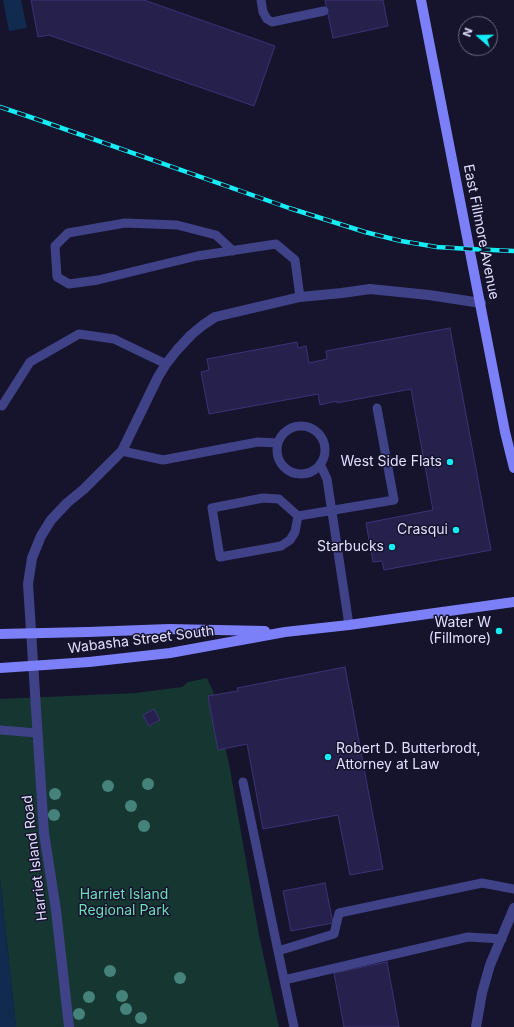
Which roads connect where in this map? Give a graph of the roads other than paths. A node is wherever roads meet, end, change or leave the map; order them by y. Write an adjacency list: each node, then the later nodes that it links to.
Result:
1 (261, 0): 3 (lane)
2 (421, 0): 6 (main road, East Fillmore Avenue)
3 (324, 11)
4 (233, 251): 4 (lane); 5 (lane)
5 (300, 297): 6 (street, Harriet Island Road); 7 (street, Harriet Island Road)
6 (481, 303): 13 (main road, East Fillmore Avenue)
7 (166, 364): 8 (lane); 11 (street, Harriet Island Road)
8 (2, 406)
9 (377, 408): 14 (lane)
10 (278, 443): 11 (lane); 12 (lane); 12 (lane)
11 (122, 451): 22 (street, Harriet Island Road)
12 (320, 464): 14 (lane)
13 (514, 468)
14 (332, 511): 15 (lane); 17 (lane)
15 (298, 516): 15 (lane)
16 (514, 602): 17 (main road, Wabasha Street South)
17 (349, 625): 18 (main road, Wabasha Street South)
18 (285, 632): 19 (main road, Wabasha Street South, bridge); 20 (main road, Wabasha Street South, bridge)
19 (0, 634)
20 (0, 668)
21 (0, 730): 22 (lane)
22 (37, 733): 29 (street, Harriet Island Road)
23 (243, 782): 27 (lane)
24 (514, 889): 27 (lane)
25 (514, 908): 26 (street)
26 (502, 939): 28 (lane); 31 (street)
27 (278, 951): 28 (lane)
28 (284, 980): 30 (lane)
29 (69, 1027)
30 (294, 1027)
31 (476, 1027)

